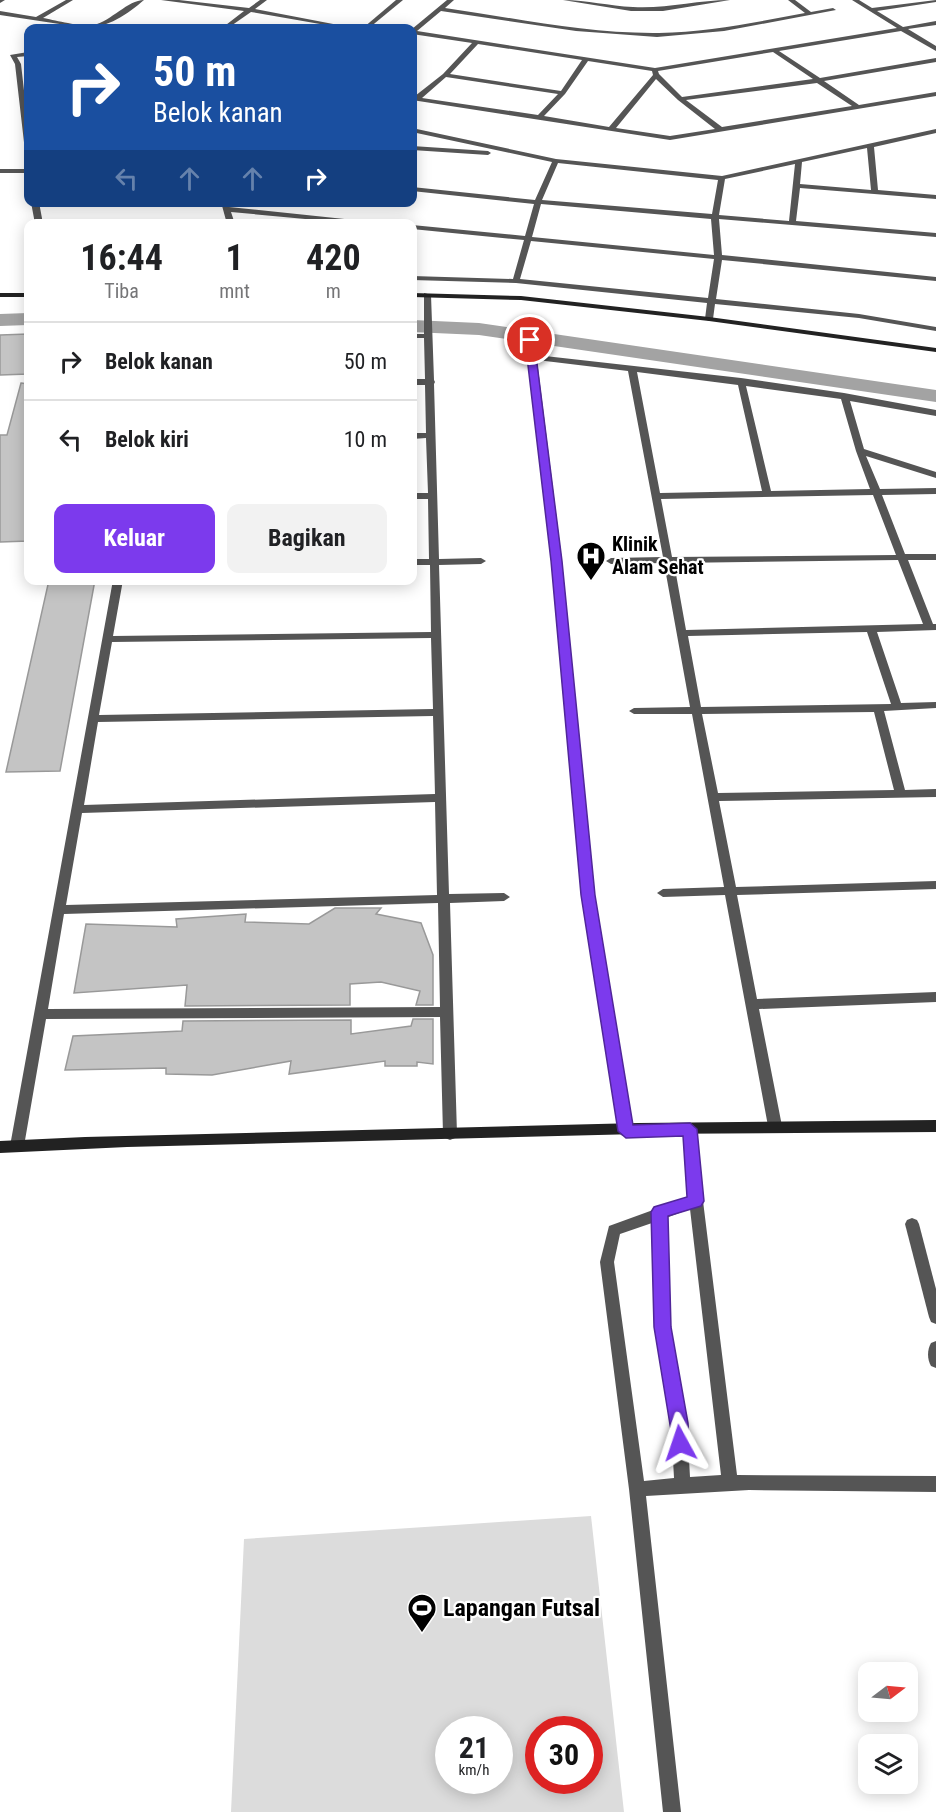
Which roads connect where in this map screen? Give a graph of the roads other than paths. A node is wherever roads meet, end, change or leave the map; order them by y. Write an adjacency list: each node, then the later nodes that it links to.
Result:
1 (70, 0): 19 (street)
2 (141, 0): 23 (street)
3 (164, 0): 12 (street)
4 (264, 0): 14 (street)
5 (400, 0): 27 (street)
6 (451, 0): 13 (street)
7 (566, 0): 8 (street)
8 (727, 0)
9 (791, 0): 18 (street)
10 (855, 0): 16 (street)
11 (936, 0): 16 (street)
12 (202, 2): 14 (street)
13 (440, 9): 18 (street); 29 (street)
14 (249, 10): 20 (street); 24 (street)
15 (833, 10): 18 (street)
16 (871, 10): 28 (street)
17 (0, 13): 19 (street)
18 (810, 14)
19 (37, 19): 22 (street)
20 (303, 22): 25 (street); 26 (street)
21 (936, 23): 28 (street)
22 (69, 24)
23 (101, 24)
24 (230, 24)
25 (300, 24)
26 (319, 24)
27 (371, 24)
28 (906, 28): 32 (street); 33 (street)
29 (417, 29)
30 (417, 33): 31 (street)
31 (476, 42): 35 (street); 38 (street)
32 (936, 49)
33 (775, 51): 37 (street); 39 (street)
34 (24, 54): 46 (street)
35 (587, 58): 37 (street); 40 (street)
36 (936, 60): 39 (street)
37 (656, 72): 44 (street); 48 (street)
38 (446, 75): 40 (street); 42 (street)
39 (815, 81): 44 (street); 45 (street)
40 (563, 93): 47 (street)
41 (936, 94): 45 (street)
42 (417, 97)
43 (417, 98): 47 (street)
44 (681, 99): 49 (street)
45 (859, 108): 49 (street)
46 (24, 109)
47 (539, 118): 48 (street)
48 (610, 130): 49 (street)
49 (721, 130)
50 (936, 130): 52 (street)
51 (417, 131): 54 (street)
52 (870, 144): 56 (street); 62 (street)
53 (417, 148): 54 (street)
54 (528, 156): 55 (street)
55 (556, 161): 59 (street); 64 (street)
56 (798, 161): 59 (street); 60 (street)
57 (0, 171): 58 (street)
58 (24, 171)
59 (722, 178): 66 (street)
60 (797, 186): 62 (street); 68 (street)
61 (417, 190): 64 (street)
62 (875, 192): 63 (street)
63 (936, 197)
64 (538, 202): 66 (street); 71 (street)
65 (234, 207): 67 (street)
66 (715, 216): 68 (street); 72 (street)
67 (343, 219)
68 (792, 222): 70 (street)
69 (417, 229): 71 (street)
70 (936, 235)
71 (529, 238): 72 (street); 76 (street)
72 (718, 259): 73 (street); 82 (street)
73 (890, 274): 75 (street); 77 (street)
74 (417, 278): 76 (street)
75 (936, 279)
76 (516, 281): 82 (street)
77 (936, 283)
78 (0, 295): 79 (street)
79 (24, 295)
80 (417, 295): 81 (street)
81 (427, 295): 83 (street); 85 (street)
82 (714, 301): 83 (street); 84 (street)
83 (709, 319): 88 (street)
84 (936, 329)
85 (428, 330): 86 (street); 93 (street)
86 (417, 334)
87 (530, 340): 89 (street)
88 (936, 350)
89 (532, 357): 90 (street); 144 (street)
90 (632, 369): 91 (street); 105 (street)
91 (741, 381): 94 (street); 102 (street)
92 (417, 382): 93 (street)
93 (431, 382): 96 (street)
94 (844, 396): 95 (street); 98 (street)
95 (936, 413)
96 (432, 435): 97 (street); 104 (street)
97 (417, 436)
98 (861, 451): 99 (street); 101 (street)
99 (936, 475)
100 (936, 491): 101 (street)
101 (876, 492): 102 (street); 106 (street)
102 (767, 494): 105 (street)
103 (417, 496): 104 (street)
104 (434, 496): 109 (street)
105 (656, 496): 108 (street)
106 (901, 557): 107 (street); 108 (street); 114 (street)
107 (936, 557)
108 (668, 560): 111 (street); 116 (street)
109 (435, 561): 110 (street); 112 (street); 117 (street)
110 (481, 561)
111 (611, 561)
112 (417, 562)
113 (117, 585): 118 (street)
114 (932, 627): 115 (street)
115 (871, 628): 116 (street); 120 (street)
116 (682, 633): 122 (street)
117 (437, 635): 118 (street); 124 (street)
118 (107, 639): 125 (street)
119 (936, 705): 120 (street)
120 (897, 706): 121 (street)
121 (878, 708): 122 (street); 127 (street)
122 (697, 710): 123 (street); 128 (street)
123 (634, 711)
124 (439, 712): 125 (street); 129 (street)
125 (93, 719): 130 (street)
126 (936, 793): 127 (street)
127 (901, 794): 128 (street)
128 (713, 797): 132 (street)
129 (442, 798): 130 (street); 135 (street)
130 (77, 809): 136 (street)
131 (936, 885): 132 (street)
132 (731, 890): 133 (street); 138 (street)
133 (663, 893)
134 (504, 897): 135 (street)
135 (444, 900): 136 (street); 139 (street)
136 (58, 910): 140 (street)
137 (936, 996): 138 (street)
138 (752, 1004): 141 (street)
139 (447, 1012): 140 (street); 145 (street)
140 (40, 1014): 146 (street)
141 (775, 1126): 142 (street); 143 (street)
142 (936, 1126)
143 (690, 1129): 144 (street); 148 (street)
144 (626, 1131): 145 (street)
145 (450, 1134): 146 (street)
146 (16, 1146): 147 (street)
147 (0, 1147)
148 (696, 1201): 149 (street); 154 (street)
149 (659, 1212): 155 (street); 157 (street)
150 (912, 1224): 151 (street)
151 (936, 1317)
152 (936, 1348): 153 (street)
153 (936, 1361)
154 (730, 1480): 155 (street); 156 (street)
155 (682, 1483): 157 (street)
156 (936, 1484)
157 (637, 1489): 158 (street)
158 (672, 1812)

